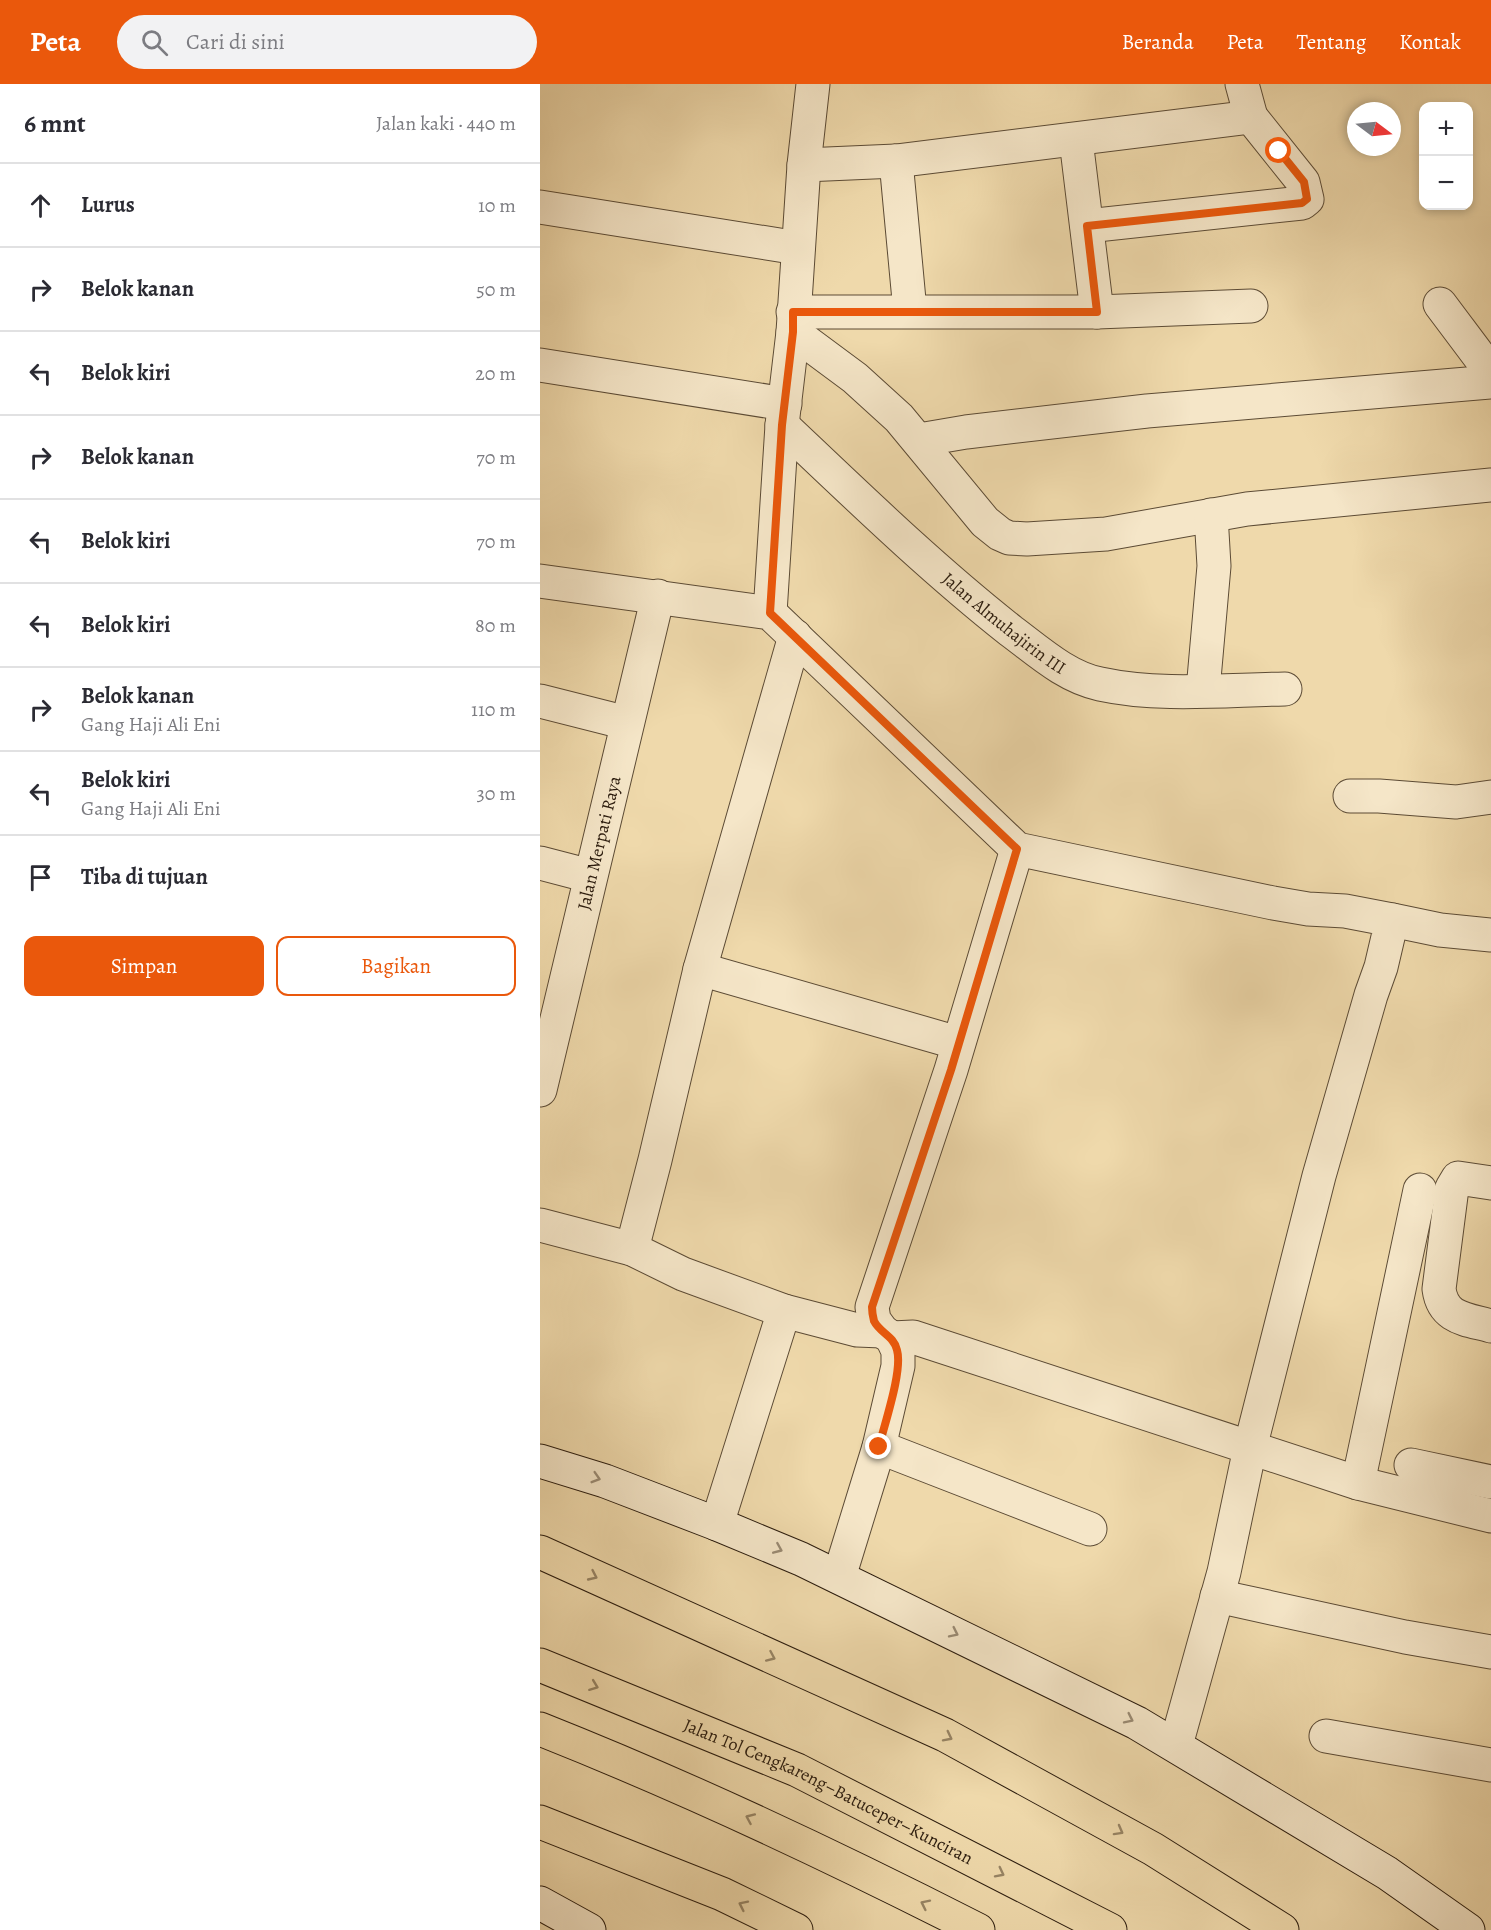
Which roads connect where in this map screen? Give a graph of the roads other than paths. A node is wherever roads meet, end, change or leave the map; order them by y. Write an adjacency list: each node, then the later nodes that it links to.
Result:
1 (1242, 84): 3 (street)
2 (809, 85): 6 (street)
3 (1251, 117): 4 (street); 8 (street)
4 (1076, 140): 5 (street); 8 (street)
5 (896, 161): 6 (street); 12 (street)
6 (804, 165): 9 (street)
7 (540, 207): 9 (street)
8 (1087, 226): 13 (street)
9 (798, 248): 14 (street)
10 (1440, 304): 16 (street)
11 (1251, 306): 13 (street)
12 (910, 311): 13 (street); 14 (street)
13 (1097, 312)
14 (793, 322): 18 (street); 19 (street)
15 (540, 365): 18 (street)
16 (1491, 372)
17 (1491, 382): 19 (street)
18 (783, 414): 24 (street); 27 (street, Jalan Almuhajirin III)
19 (919, 440): 21 (street)
20 (1491, 485): 21 (street)
21 (1211, 515): 27 (street)
22 (540, 581): 23 (street)
23 (658, 596): 24 (street); 29 (street, Jalan Merpati Raya)
24 (770, 613): 25 (street)
25 (795, 636): 32 (street); 37 (street)
26 (1285, 689): 27 (street, Jalan Almuhajirin III)
27 (1203, 690)
28 (540, 701): 29 (street)
29 (627, 723): 34 (street, Jalan Merpati Raya)
30 (1350, 796): 31 (street)
31 (1491, 797)
32 (1017, 849): 35 (street); 39 (street)
33 (540, 863): 34 (street)
34 (590, 876): 38 (street, Jalan Merpati Raya)
35 (1392, 921): 36 (street); 49 (street)
36 (1491, 935)
37 (700, 969): 39 (street); 44 (street)
38 (550, 1000): 40 (street, Jalan Merpati Raya)
39 (958, 1043): 47 (street)
40 (540, 1090)
41 (1491, 1183): 46 (street)
42 (1420, 1191): 53 (street)
43 (540, 1225): 44 (street)
44 (632, 1249): 45 (street)
45 (784, 1311): 47 (street); 55 (street)
46 (1491, 1326)
47 (887, 1334): 48 (street); 49 (street)
48 (879, 1447): 56 (street); 58 (street)
49 (1250, 1448): 53 (street); 59 (street)
50 (540, 1461): 55 (street, one-way to 55)
51 (1411, 1465): 52 (street)
52 (1491, 1482)
53 (1359, 1483): 54 (street)
54 (1491, 1516)
55 (717, 1524): 58 (street, one-way to 58)
56 (1090, 1529)
57 (540, 1552): 72 (highway, one-way to 72)
58 (839, 1577): 64 (street, one-way to 64)
59 (1217, 1596): 60 (street); 64 (street)
60 (1491, 1652)
61 (540, 1665): 71 (highway, Jalan Tol Cengkareng–Batuceper–Kunciran, one-way to 71)
62 (540, 1729): 70 (highway, one-way to 62)
63 (1326, 1736): 65 (street)
64 (1176, 1744): 73 (street)
65 (1491, 1765)
66 (540, 1822): 69 (highway, one-way to 66)
67 (540, 1903): 68 (street)
68 (589, 1930)
69 (796, 1930)
70 (978, 1930)
71 (1110, 1930)
72 (1282, 1930)
73 (1468, 1930)

